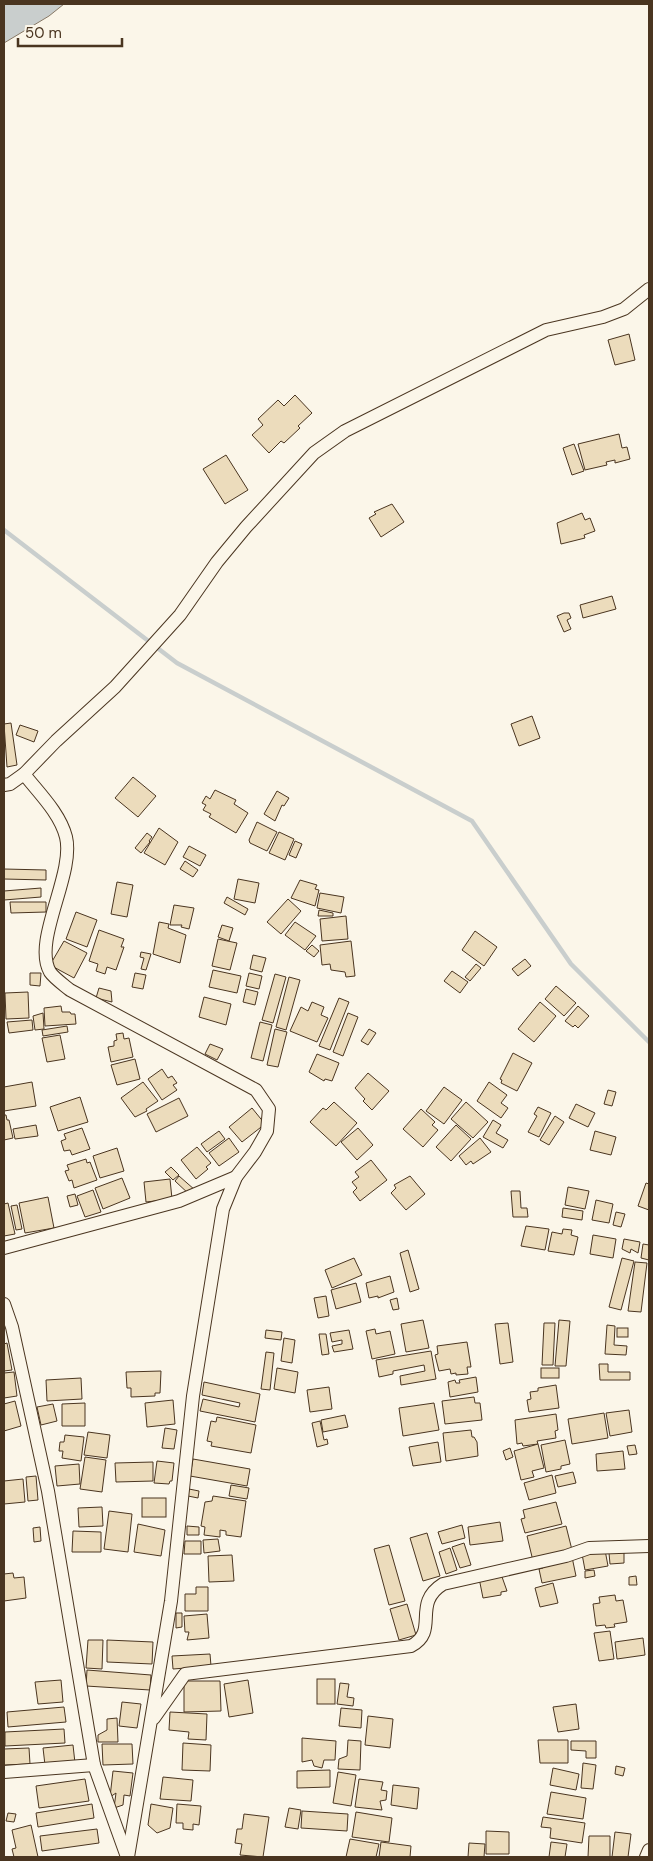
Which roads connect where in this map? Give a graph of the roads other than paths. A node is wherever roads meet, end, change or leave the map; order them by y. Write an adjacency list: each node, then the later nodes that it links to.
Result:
1 (649, 289): 2 (street)
2 (24, 774): 3 (street); 4 (street)
3 (4, 785)
4 (236, 1177): 5 (street); 8 (street)
5 (4, 1248)
6 (4, 1304): 9 (street)
7 (649, 1546): 8 (street)
8 (152, 1722): 12 (street)
9 (94, 1766): 10 (street); 12 (street)
10 (4, 1772)
11 (649, 1850): 13 (street)
12 (128, 1857)
13 (646, 1857)

